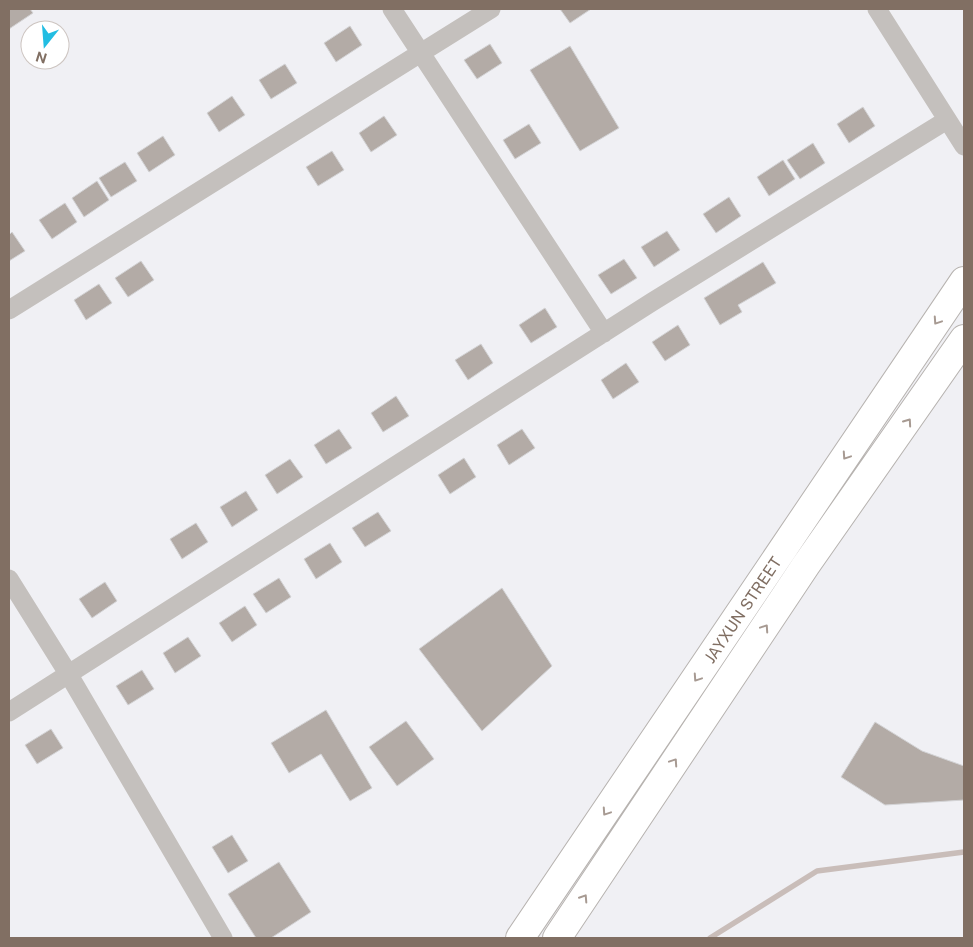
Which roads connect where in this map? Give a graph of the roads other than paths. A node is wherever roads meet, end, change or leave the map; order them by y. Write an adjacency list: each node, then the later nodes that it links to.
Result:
1 (392, 9): 4 (street)
2 (491, 9): 4 (street)
3 (878, 9): 5 (street)
4 (420, 51): 8 (street); 9 (street)
5 (947, 120): 6 (street); 9 (street)
6 (964, 146)
7 (964, 280): 15 (highway, JAYXUN STREET, one-way to 15)
8 (9, 310)
9 (604, 332): 12 (street)
10 (964, 339): 16 (highway, JAYXUN STREET, one-way to 10)
11 (9, 579): 12 (street)
12 (69, 674): 13 (street); 14 (street)
13 (9, 712)
14 (223, 938)
15 (520, 938)
16 (557, 938)

